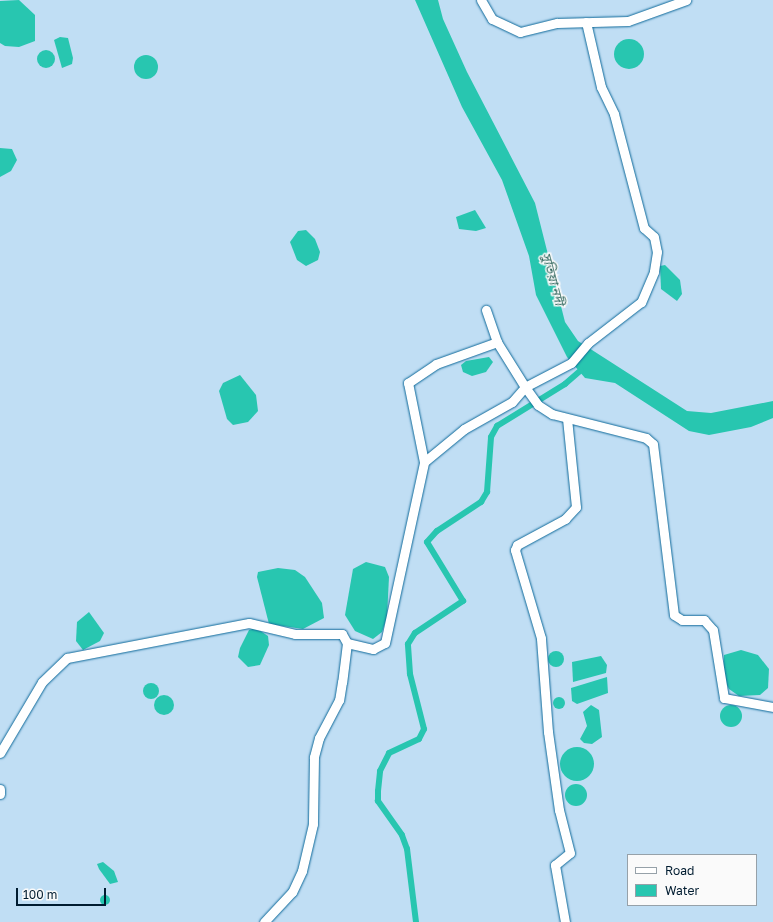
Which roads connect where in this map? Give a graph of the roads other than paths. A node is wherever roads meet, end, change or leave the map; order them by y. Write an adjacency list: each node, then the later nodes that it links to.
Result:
1 (481, 0): 3 (street)
2 (686, 0): 3 (street)
3 (586, 22): 6 (street)
4 (486, 310): 5 (street)
5 (497, 342): 6 (street); 8 (street)
6 (525, 387): 7 (street); 8 (street)
7 (567, 418): 10 (street); 15 (street)
8 (424, 462): 9 (street)
9 (347, 643): 11 (street); 14 (street)
10 (773, 707)
11 (0, 753)
12 (0, 789): 13 (street)
13 (0, 794)
14 (264, 922)
15 (565, 922)

